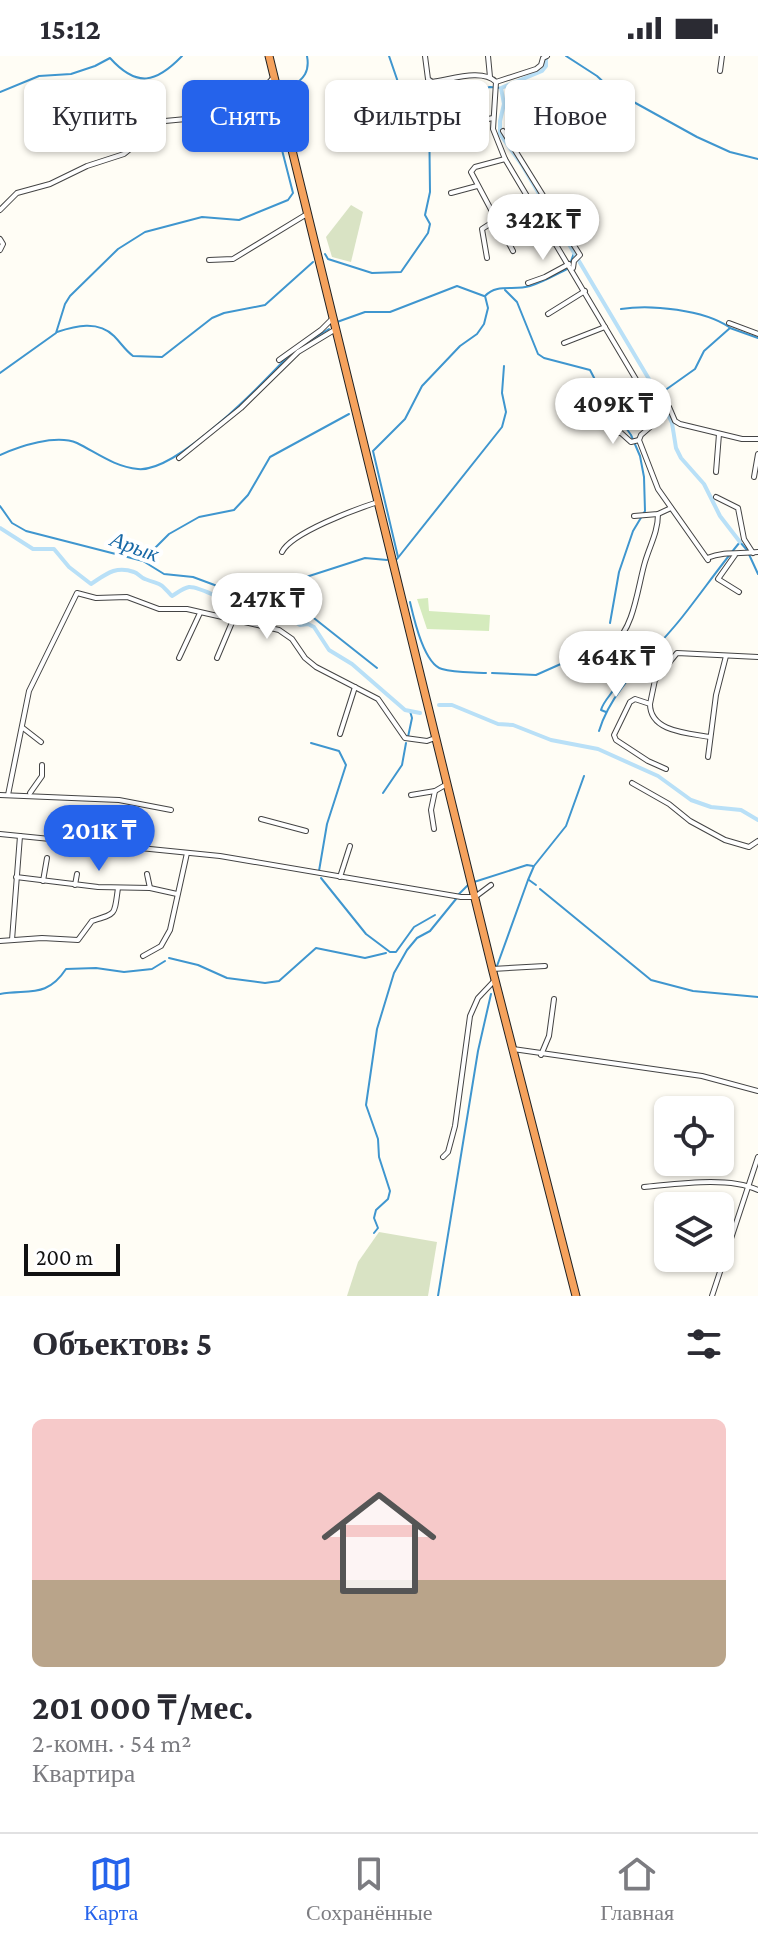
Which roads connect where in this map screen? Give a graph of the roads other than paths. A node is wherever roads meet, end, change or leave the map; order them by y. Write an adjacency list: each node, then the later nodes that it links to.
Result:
1 (269, 56): 7 (highway)
2 (425, 56): 8 (street)
3 (488, 56): 8 (street)
4 (547, 56): 9 (street)
5 (722, 56): 6 (street)
6 (720, 71)
7 (274, 77): 16 (street); 17 (highway)
8 (490, 77): 9 (street)
9 (496, 82): 10 (street)
10 (493, 118): 11 (street); 13 (street)
11 (489, 119)
12 (503, 131): 25 (street)
13 (505, 159): 14 (street); 24 (street)
14 (477, 186): 15 (street); 18 (street)
15 (451, 193)
16 (0, 210)
17 (307, 214): 23 (street); 29 (highway)
18 (496, 220): 21 (street); 22 (street)
19 (0, 239): 20 (street)
20 (0, 250)
21 (513, 251)
22 (487, 258)
23 (209, 260)
24 (569, 264): 25 (street); 26 (street)
25 (573, 270): 27 (street)
26 (528, 283)
27 (585, 291): 28 (street); 31 (street)
28 (548, 314)
29 (333, 318): 32 (highway); 35 (street)
30 (729, 323): 33 (street)
31 (605, 327): 34 (street); 36 (street)
32 (336, 329): 42 (street); 46 (highway)
33 (758, 334)
34 (564, 343)
35 (279, 360)
36 (656, 413): 38 (street); 40 (street)
37 (602, 421): 40 (street)
38 (719, 434): 39 (street); 43 (street)
39 (758, 439)
40 (639, 440): 47 (street)
41 (758, 454): 44 (street)
42 (179, 458)
43 (716, 472)
44 (754, 477)
45 (716, 497): 51 (street)
46 (378, 502): 50 (street); 65 (highway)
47 (671, 508): 48 (street); 52 (street)
48 (658, 514): 49 (street); 56 (street)
49 (634, 516)
50 (282, 552)
51 (756, 552): 52 (street)
52 (735, 555): 53 (street)
53 (739, 592)
54 (201, 613): 55 (street); 59 (street); 63 (street)
55 (233, 620): 60 (street); 61 (street)
56 (614, 643)
57 (726, 656): 58 (street); 62 (street); 66 (street)
58 (758, 657)
59 (179, 658)
60 (217, 658)
61 (356, 687): 64 (street); 65 (street)
62 (650, 704): 66 (street); 70 (street)
63 (23, 728): 67 (street); 75 (street)
64 (340, 734)
65 (436, 737): 72 (highway)
66 (710, 737): 68 (street)
67 (41, 742)
68 (708, 757)
69 (42, 765): 76 (street)
70 (666, 769)
71 (632, 783): 84 (street)
72 (447, 784): 73 (street); 98 (highway)
73 (435, 791): 77 (street); 80 (street)
74 (0, 795): 75 (street)
75 (8, 795): 76 (street)
76 (28, 795): 78 (street)
77 (411, 795)
78 (171, 810)
79 (261, 819): 81 (street)
80 (434, 829)
81 (306, 831)
82 (0, 834): 83 (street)
83 (20, 836): 86 (street); 90 (street)
84 (758, 841)
85 (350, 846): 91 (street)
86 (187, 853): 91 (street); 97 (street)
87 (47, 858): 92 (street)
88 (77, 874): 93 (street)
89 (147, 874): 96 (street)
90 (16, 877): 92 (street); 101 (street)
91 (340, 877): 98 (street)
92 (43, 881): 93 (street)
93 (75, 885): 95 (street)
94 (491, 885): 98 (street)
95 (118, 888): 96 (street); 101 (street)
96 (150, 888): 97 (street)
97 (177, 894): 103 (street)
98 (475, 897): 99 (highway)
99 (480, 920): 100 (street); 105 (highway)
100 (489, 926)
101 (12, 940): 102 (street)
102 (0, 941)
103 (143, 956)
104 (545, 966): 105 (street)
105 (492, 969): 106 (highway)
106 (495, 980): 108 (highway); 111 (street)
107 (554, 999): 109 (street)
108 (513, 1049): 109 (street); 116 (highway)
109 (541, 1055): 110 (street)
110 (758, 1091)
111 (443, 1157)
112 (758, 1157): 113 (street)
113 (748, 1185): 114 (street); 115 (street); 117 (street)
114 (644, 1187)
115 (758, 1190)
116 (576, 1296)
117 (712, 1296)

